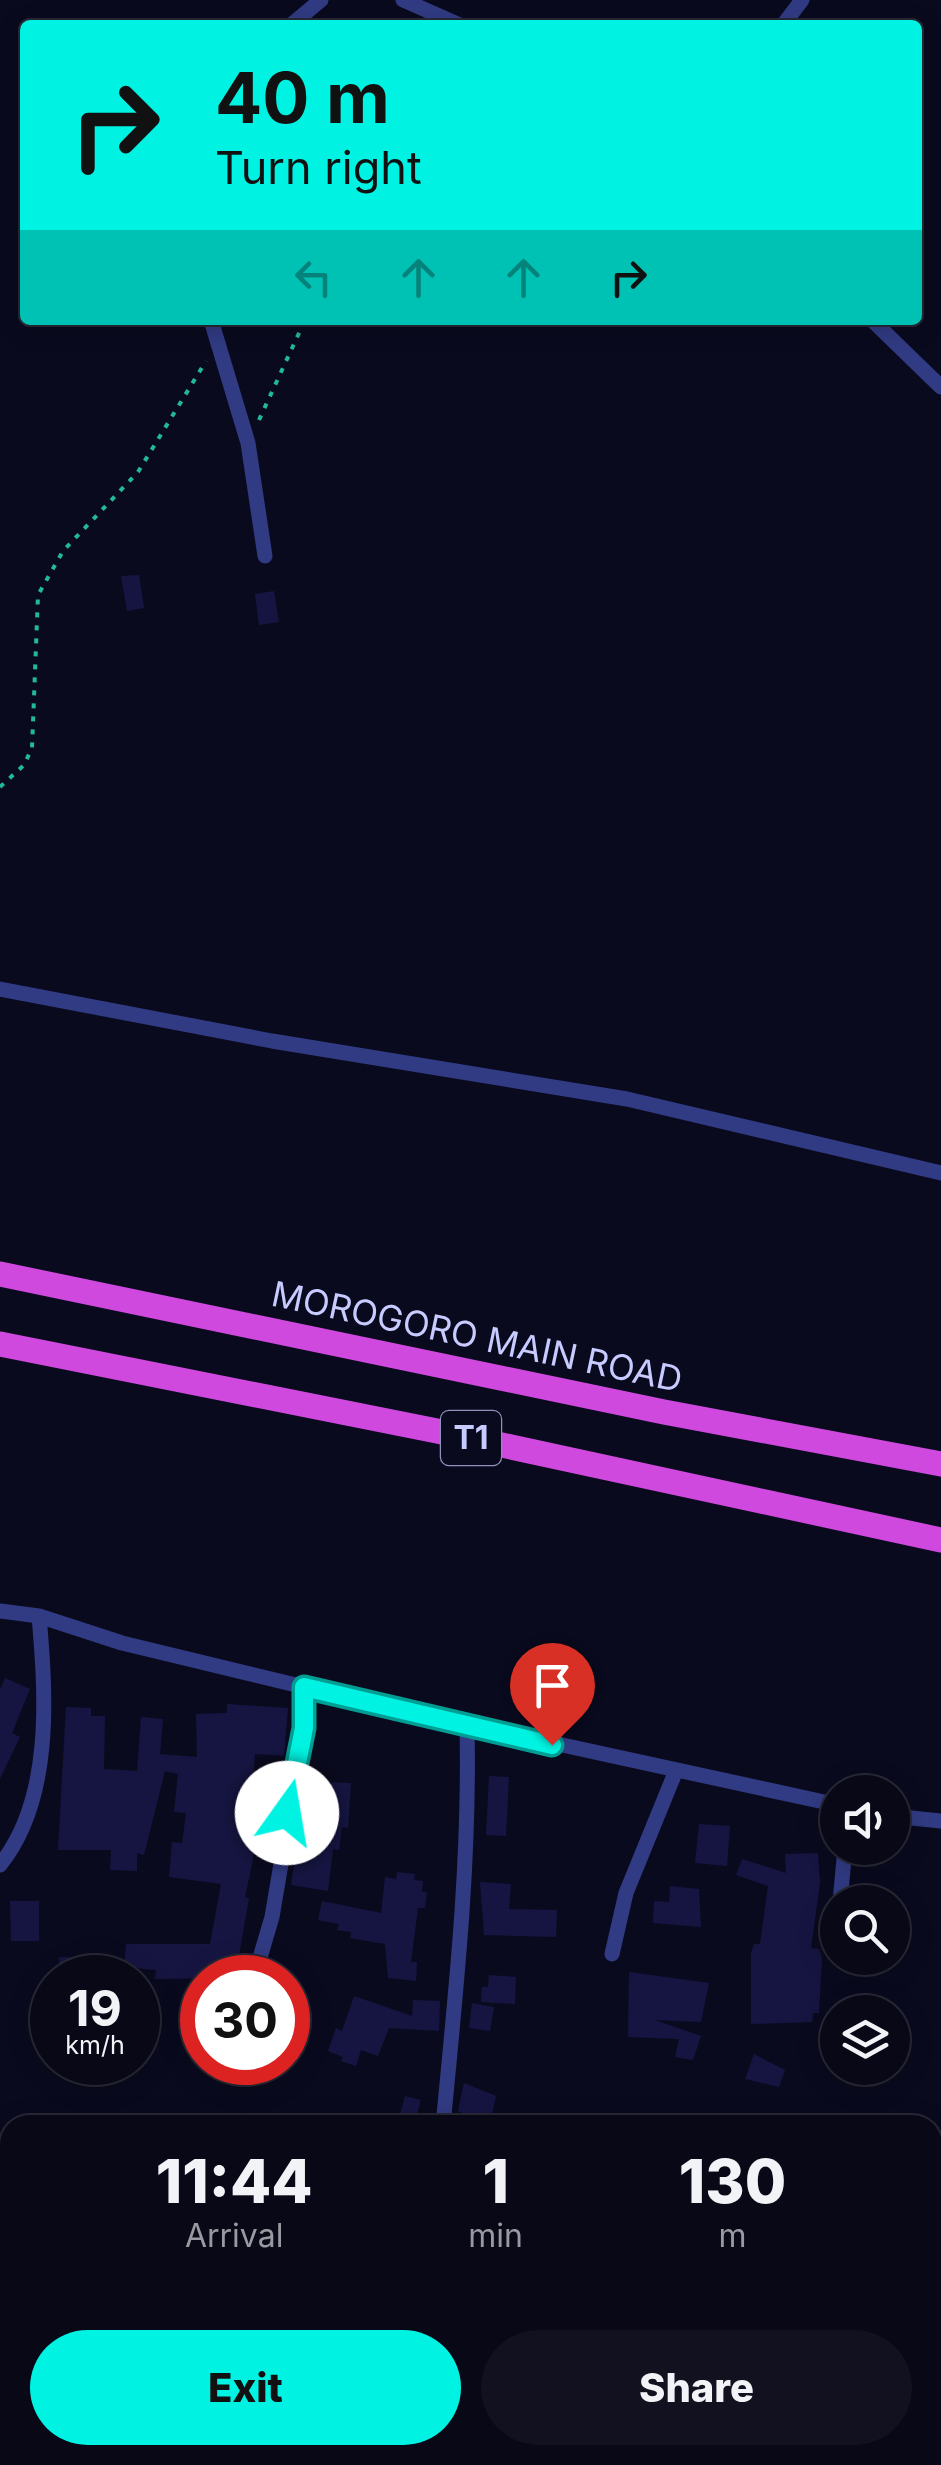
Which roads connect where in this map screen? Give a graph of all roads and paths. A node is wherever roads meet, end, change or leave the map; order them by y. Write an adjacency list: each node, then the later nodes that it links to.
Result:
1 (320, 0): 3 (street)
2 (403, 0): 4 (street)
3 (297, 20)
4 (449, 20)
5 (212, 325): 8 (street)
6 (303, 325): 10 (path)
7 (877, 325): 9 (street)
8 (216, 343): 10 (street); 12 (path)
9 (941, 387)
10 (248, 443): 11 (street)
11 (265, 556)
12 (0, 787)
13 (0, 988): 14 (street)
14 (941, 1172)
15 (0, 1274): 17 (highway, MOROGORO MAIN ROAD / T1)
16 (0, 1344): 18 (highway, T1)
17 (941, 1464)
18 (941, 1540)
19 (0, 1611): 20 (street)
20 (39, 1616): 21 (street); 27 (street)
21 (304, 1687): 22 (street); 29 (street)
22 (467, 1726): 23 (street); 30 (street)
23 (675, 1773): 24 (street); 28 (street)
24 (820, 1801)
25 (910, 1818): 26 (street)
26 (941, 1821)
27 (0, 1865)
28 (612, 1954)
29 (261, 1955)
30 (444, 2115)

